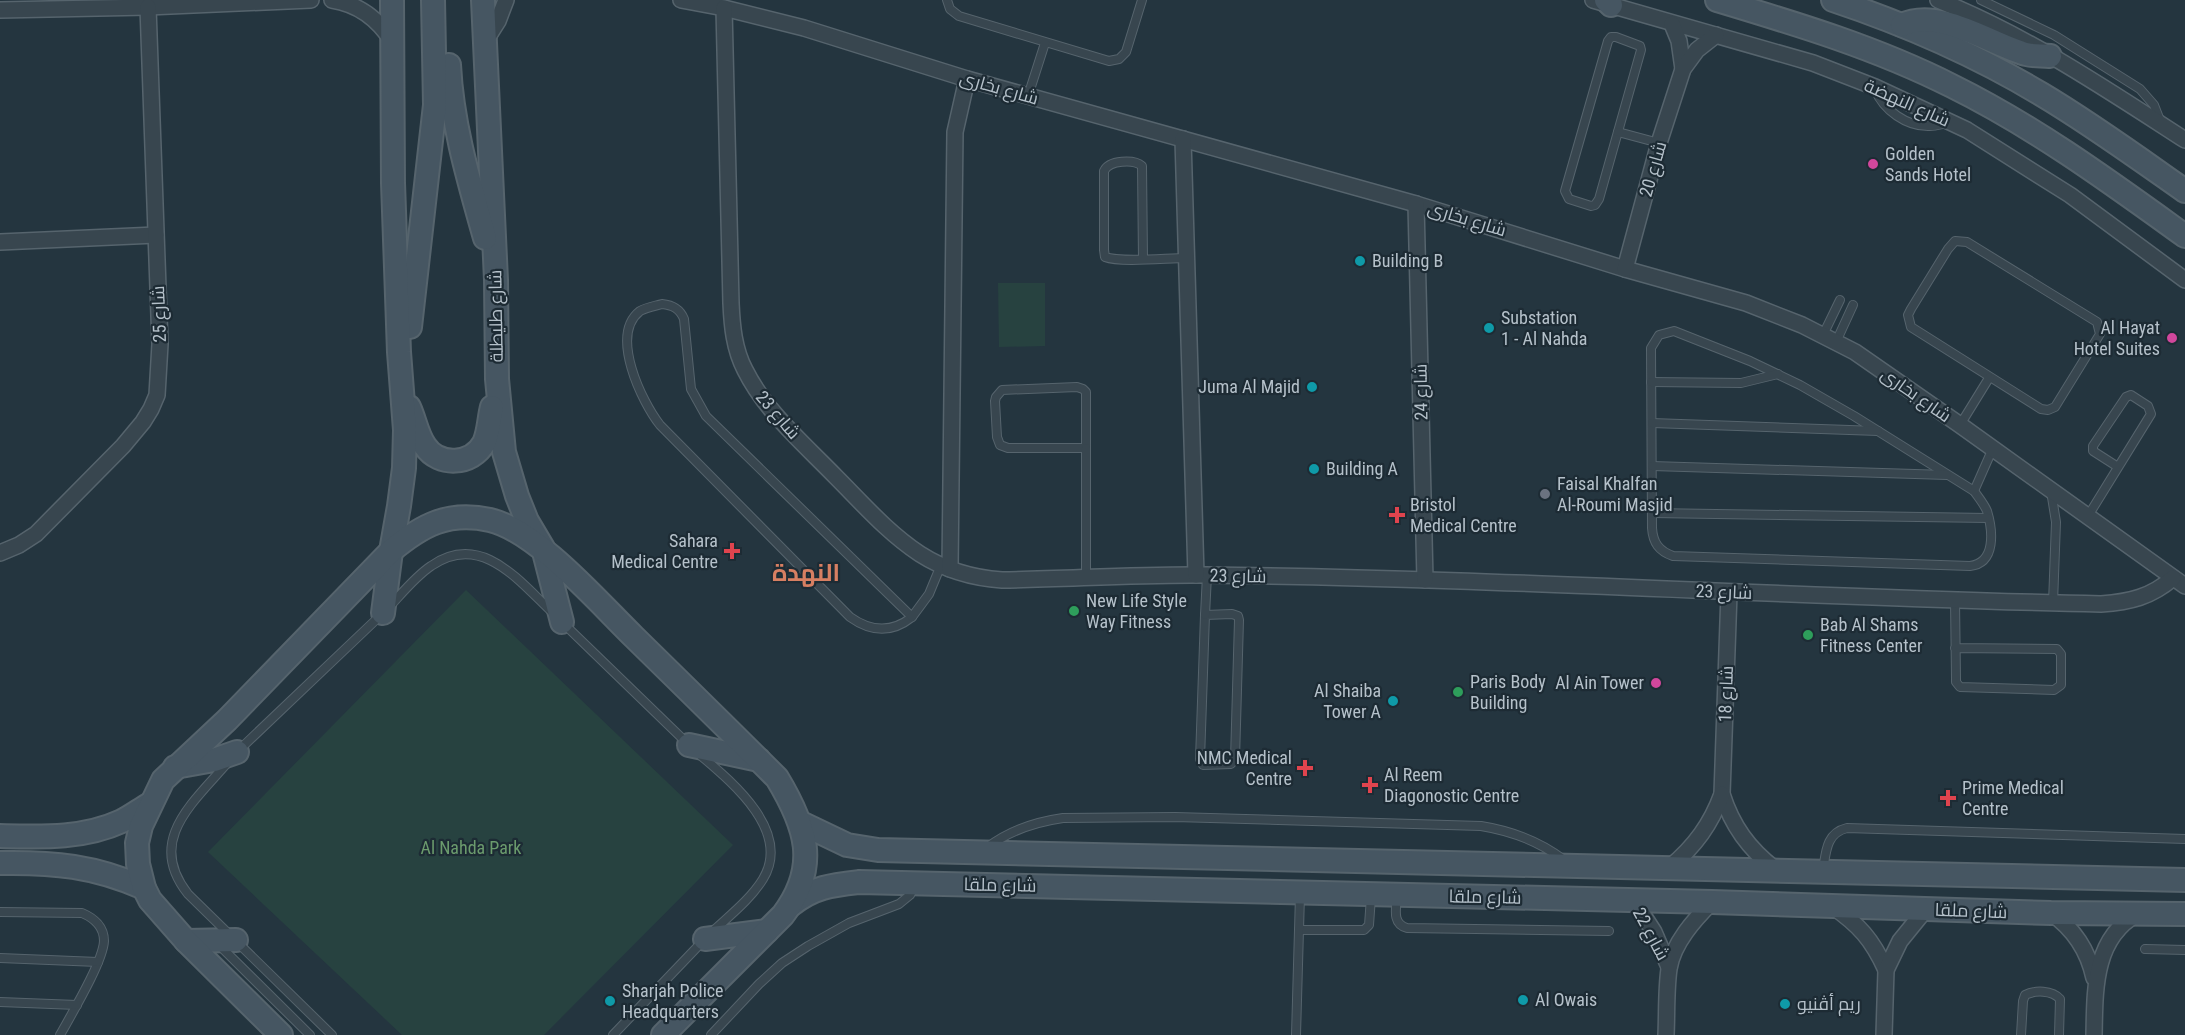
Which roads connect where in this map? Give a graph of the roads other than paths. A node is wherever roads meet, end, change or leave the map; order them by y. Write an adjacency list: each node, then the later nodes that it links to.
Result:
1 (303, 0): 2 (street); 17 (street)
2 (310, 0)
3 (333, 0): 23 (street)
4 (392, 0): 23 (street)
5 (434, 0): 47 (street)
6 (447, 0): 42 (street)
7 (681, 0): 18 (street, شارع بخارى)
8 (947, 0): 24 (lane)
9 (1142, 0): 24 (lane)
10 (1717, 0): 37 (street, شارع النهضة)
11 (1833, 0): 21 (street)
12 (1938, 0): 25 (street)
13 (1981, 0): 29 (lane)
14 (501, 2): 42 (street, شارع طليطلة)
15 (1604, 2): 20 (street, شارع النهضة)
16 (80, 4): 17 (street); 19 (street)
17 (148, 7): 36 (street, شارع 25)
18 (724, 8): 27 (street, شارع بخارى); 69 (street, شارع 23)
19 (0, 10)
20 (1672, 24): 22 (street, شارع النهضة); 26 (street, شارع 20)
21 (1902, 25): 25 (street); 34 (street)
22 (1716, 35): 26 (street, شارع 20); 43 (street, شارع النهضة)
23 (393, 42): 47 (street)
24 (1045, 43): 28 (lane)
25 (2050, 56): 29 (street)
26 (1683, 69): 33 (street, شارع 20)
27 (967, 79): 28 (street, شارع بخارى); 69 (street)
28 (1028, 96): 31 (street, شارع بخارى)
29 (2161, 125): 32 (street)
30 (1618, 132): 30 (lane); 33 (lane)
31 (1183, 139): 35 (street, شارع بخارى); 39 (street)
32 (2185, 140)
33 (1659, 143): 41 (street, شارع 20)
34 (2185, 191)
35 (1416, 204): 41 (street, شارع بخارى); 72 (street, شارع 24)
36 (156, 235): 38 (street); 68 (street, شارع 25)
37 (2185, 236)
38 (0, 242)
39 (1186, 258): 40 (lane); 70 (street)
40 (1143, 259): 40 (lane)
41 (1625, 269): 46 (street, شارع بخارى)
42 (496, 280): 50 (street, شارع طليطلة)
43 (2185, 280)
44 (1840, 300): 46 (lane)
45 (1854, 305): 46 (lane)
46 (1830, 339): 54 (street, شارع بخارى)
47 (399, 352): 52 (street)
48 (1778, 374): 51 (lane); 51 (lane); 55 (lane)
49 (1989, 378): 49 (lane); 54 (lane)
50 (496, 379): 52 (street); 66 (street, شارع طليطلة)
51 (1651, 382): 53 (lane)
52 (403, 392): 67 (street)
53 (1652, 423): 55 (lane); 58 (lane)
54 (1960, 424): 57 (street, شارع بخارى)
55 (1879, 431): 60 (lane)
56 (1086, 448): 56 (lane); 71 (lane)
57 (1993, 448): 61 (street, شارع بخارى); 62 (lane)
58 (1652, 466): 60 (lane); 63 (lane)
59 (2118, 467): 59 (lane); 64 (lane)
60 (1949, 475): 62 (lane)
61 (2050, 489): 64 (street, شارع بخارى); 76 (lane)
62 (1974, 491): 65 (lane)
63 (1652, 513): 65 (lane); 65 (lane)
64 (2088, 516): 73 (street, شارع بخارى)
65 (1988, 518)
66 (543, 549): 67 (street); 80 (street, شارع طليطلة); 84 (street)
67 (391, 551): 77 (street); 85 (street)
68 (0, 553)
69 (945, 567): 71 (street, شارع 23); 79 (lane)
70 (1201, 575): 71 (street, شارع 23); 72 (street, شارع 23); 78 (lane)
71 (1086, 578)
72 (1425, 580): 74 (street, شارع 23)
73 (2179, 582): 76 (street, شارع 23)
74 (1729, 593): 75 (street, شارع 23); 86 (street, شارع 18)
75 (1955, 600): 76 (street, شارع 23); 81 (lane)
76 (2053, 603)
77 (383, 613): 80 (lane); 83 (lane)
78 (1205, 615): 78 (lane)
79 (912, 617): 79 (lane)
80 (562, 622): 82 (lane)
81 (1955, 648): 81 (lane)
82 (689, 745): 84 (street); 116 (lane)
83 (237, 752): 85 (street); 117 (lane)
84 (759, 760): 88 (street)
85 (175, 767): 87 (street)
86 (1722, 794): 94 (street, شارع 18); 95 (street, شارع 18)
87 (150, 804): 89 (street); 99 (street)
88 (801, 823): 91 (street, شارع ملقا); 106 (street)
89 (0, 836)
90 (2185, 839): 96 (lane)
91 (982, 852): 93 (street, شارع ملقا); 93 (lane)
92 (0, 863): 99 (street)
93 (1570, 864): 94 (street, شارع ملقا)
94 (1670, 867): 95 (street, شارع ملقا)
95 (1775, 869): 96 (street, شارع ملقا)
96 (1822, 871): 97 (street, شارع ملقا)
97 (2185, 880)
98 (915, 883): 101 (street, شارع ملقا); 106 (street, شارع ملقا); 134 (lane)
99 (144, 888): 118 (street)
100 (2185, 891): 112 (street)
101 (1300, 893): 102 (street, شارع ملقا); 113 (lane)
102 (1371, 894): 103 (street, شارع ملقا); 113 (lane)
103 (1397, 895): 104 (street, شارع ملقا); 115 (lane)
104 (1634, 901): 105 (street, شارع ملقا); 123 (street, شارع 22)
105 (1712, 902): 107 (street, شارع ملقا); 123 (street, شارع 22)
106 (791, 905): 114 (street)
107 (1832, 906): 108 (street, شارع ملقا); 124 (street)
108 (1926, 909): 110 (street, شارع ملقا); 124 (street)
109 (0, 912): 122 (lane)
110 (2050, 913): 111 (street, شارع ملقا); 125 (street)
111 (2137, 914): 112 (street, شارع ملقا); 125 (street)
112 (2183, 914)
113 (1299, 930): 135 (lane)
114 (767, 931): 116 (street); 133 (street)
115 (1609, 931)
116 (705, 939): 132 (lane)
117 (225, 940): 118 (street); 130 (lane); 131 (lane)
118 (186, 941): 129 (street)
119 (2145, 949): 120 (lane)
120 (2185, 950)
121 (0, 958): 122 (lane)
122 (98, 962): 127 (lane)
123 (1669, 967): 136 (street, شارع 22)
124 (1886, 970): 137 (street)
125 (2095, 982): 140 (street)
126 (0, 1002): 127 (lane)
127 (77, 1005): 128 (lane)
128 (60, 1035)
129 (281, 1035)
130 (310, 1035)
131 (332, 1035)
132 (613, 1035)
133 (663, 1035)
134 (711, 1035)
135 (1296, 1035)
136 (1666, 1035)
137 (1884, 1035)
138 (2021, 1035): 139 (lane)
139 (2059, 1035)
140 (2094, 1035)

